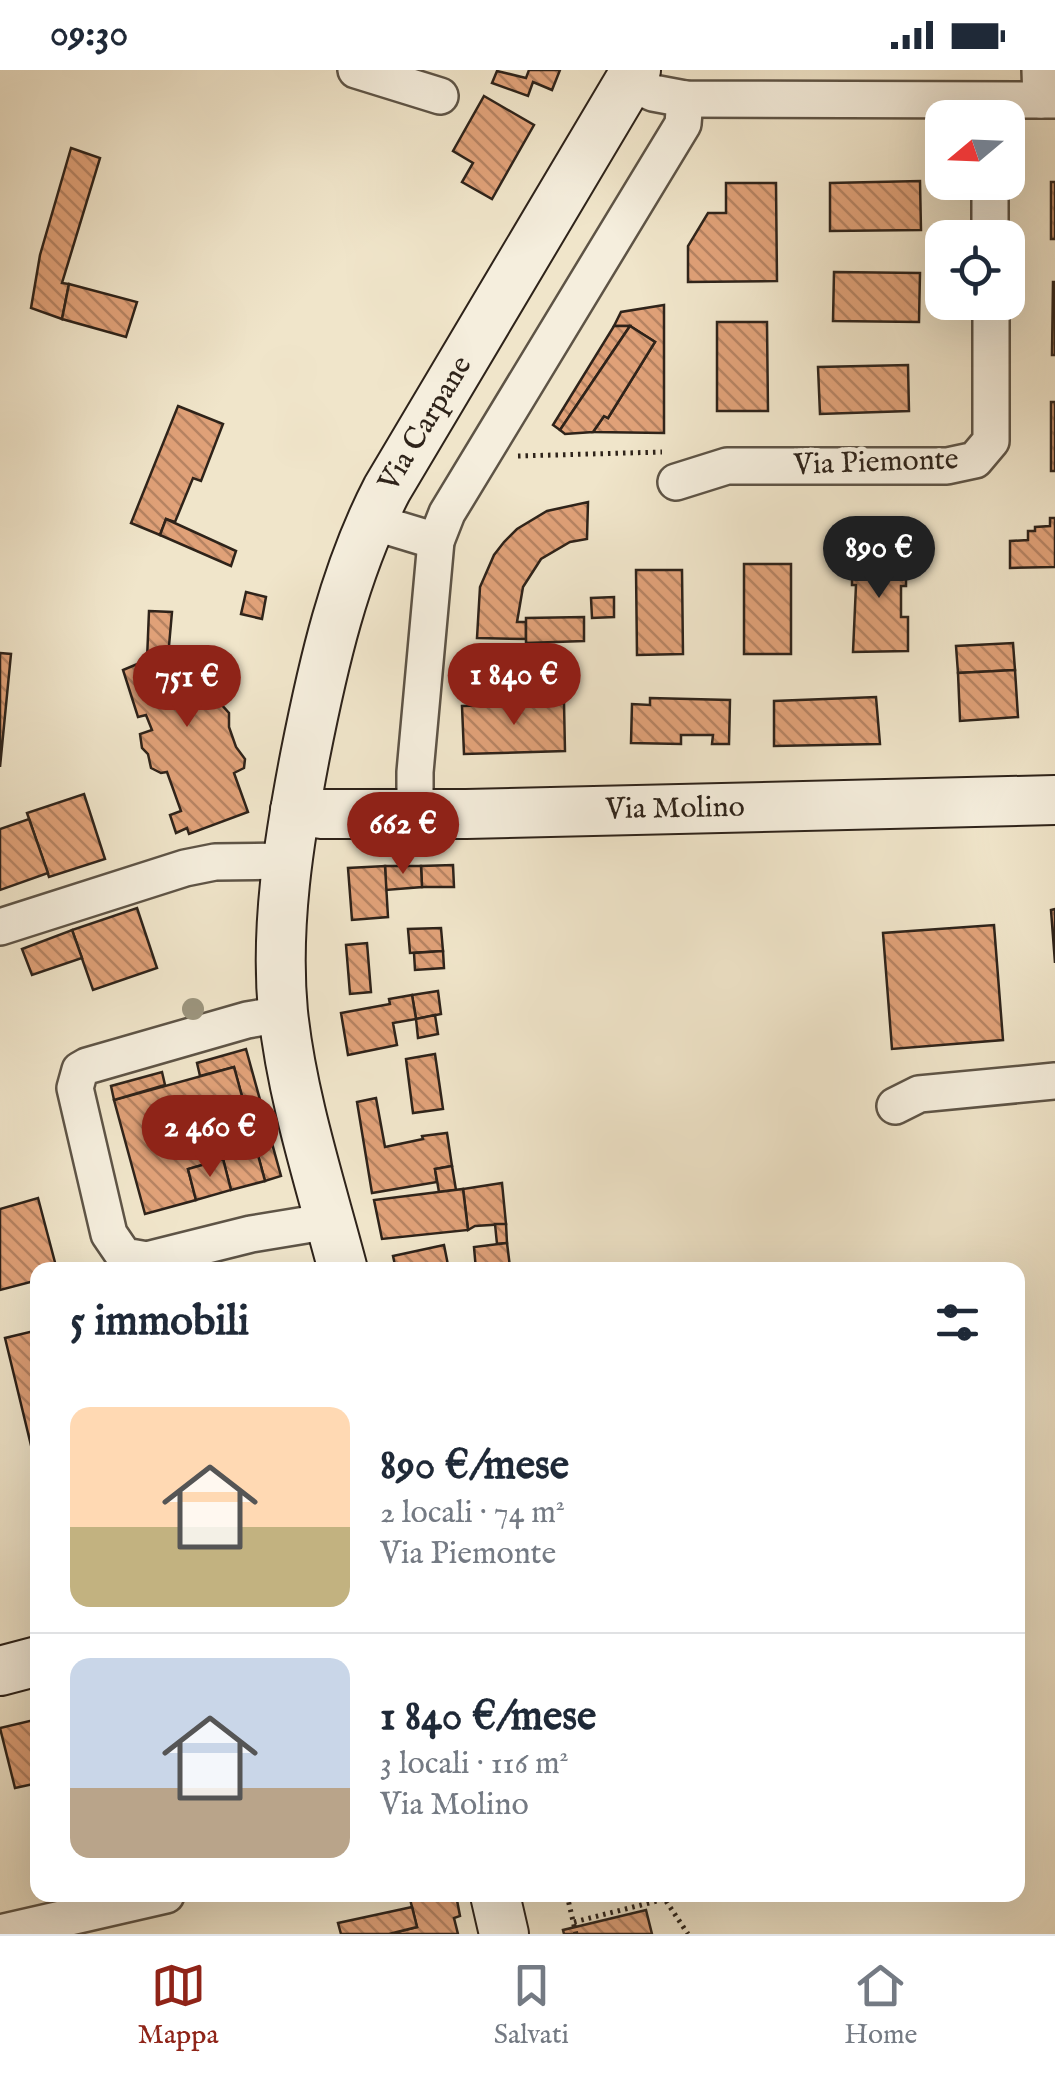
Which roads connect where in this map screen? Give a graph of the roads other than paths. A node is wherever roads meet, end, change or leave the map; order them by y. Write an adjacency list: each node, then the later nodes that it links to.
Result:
1 (356, 70): 4 (street)
2 (633, 76): 5 (street); 10 (street, Via Carpane)
3 (1045, 90): 6 (street)
4 (440, 96)
5 (685, 99): 7 (street); 11 (street)
6 (1016, 100)
7 (925, 107)
8 (990, 320): 9 (street, Via Piemonte)
9 (676, 482)
10 (370, 522): 11 (street); 13 (street, Via Carpane)
11 (436, 542): 14 (street)
12 (1055, 800): 14 (street, Via Molino)
13 (295, 810): 14 (street, Via Molino); 15 (street, Via Carpane)
14 (414, 814)
15 (288, 861): 16 (street); 17 (street, Via Carpane)
16 (0, 927)
17 (283, 1014): 20 (street, Via Carpane); 20 (street)
18 (1055, 1081): 19 (street)
19 (895, 1106)
20 (330, 1222): 21 (street, Via Carpane)
21 (340, 1262)
22 (30, 1664): 23 (street)
23 (0, 1670)
24 (135, 1902): 26 (street)
25 (497, 1902): 27 (street)
26 (0, 1932)
27 (504, 1934)

